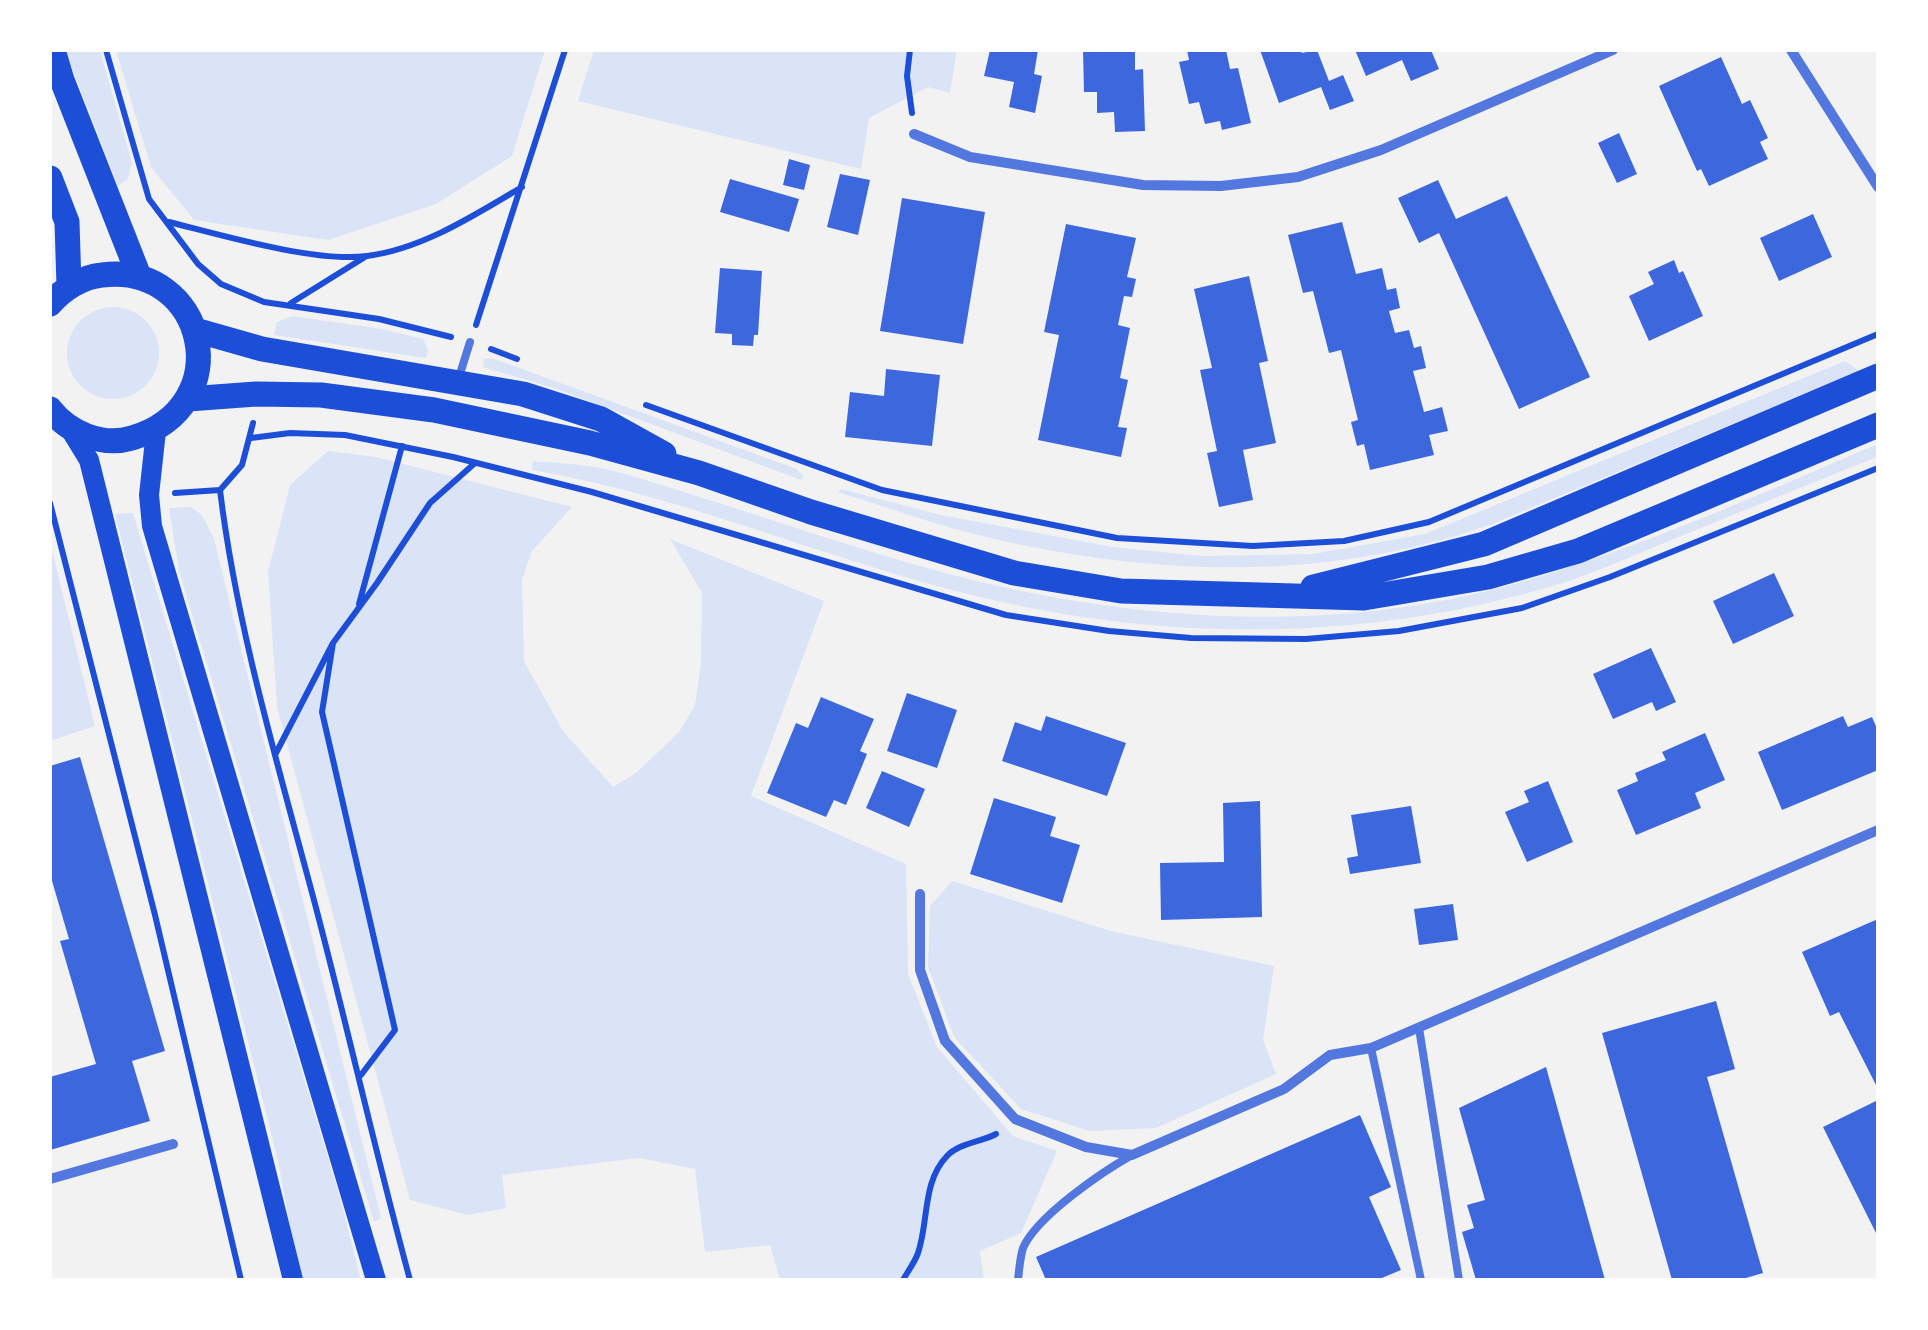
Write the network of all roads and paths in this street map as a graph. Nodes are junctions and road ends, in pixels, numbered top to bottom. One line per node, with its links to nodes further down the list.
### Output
1 (53, 50): 14 (main road)
2 (106, 50): 12 (path)
3 (565, 50): 10 (path)
4 (910, 50): 7 (path)
5 (1613, 50): 7 (street)
6 (1790, 50): 8 (street)
7 (914, 134)
8 (1873, 170): 11 (street)
9 (50, 178): 15 (main road)
10 (522, 187): 13 (path); 19 (path)
11 (1878, 188)
12 (168, 222): 13 (path); 16 (path)
13 (366, 256): 16 (path)
14 (139, 276): 15 (main road); 17 (main road)
15 (59, 295)
16 (289, 304): 19 (path)
17 (195, 330): 22 (main road); 23 (main road)
18 (1878, 334): 24 (path)
19 (470, 342): 20 (path); 22 (lane)
20 (528, 362)
21 (1878, 376): 34 (main road)
22 (458, 381): 32 (main road)
23 (188, 399): 28 (main road); 32 (main road)
24 (634, 401)
25 (50, 410): 27 (main road)
26 (1878, 424): 34 (main road)
27 (70, 429): 28 (main road); 48 (main road)
28 (156, 431): 49 (main road)
29 (252, 438): 37 (path)
30 (402, 446): 35 (path)
31 (475, 463): 35 (path)
32 (698, 473): 34 (main road)
33 (50, 502): 47 (path)
34 (1284, 594)
35 (357, 610): 36 (path)
36 (333, 642): 37 (path); 42 (path)
37 (276, 754): 42 (path)
38 (1878, 830): 40 (street)
39 (920, 894): 43 (street)
40 (1419, 1028): 41 (street); 54 (lane)
41 (1372, 1048): 45 (street); 53 (lane)
42 (360, 1076): 50 (path)
43 (1014, 1119): 45 (street); 51 (path)
44 (173, 1144): 46 (street)
45 (1132, 1155): 52 (lane)
46 (50, 1180)
47 (241, 1280)
48 (293, 1280)
49 (376, 1280)
50 (410, 1280)
51 (903, 1280)
52 (1018, 1280)
53 (1421, 1280)
54 (1458, 1280)

